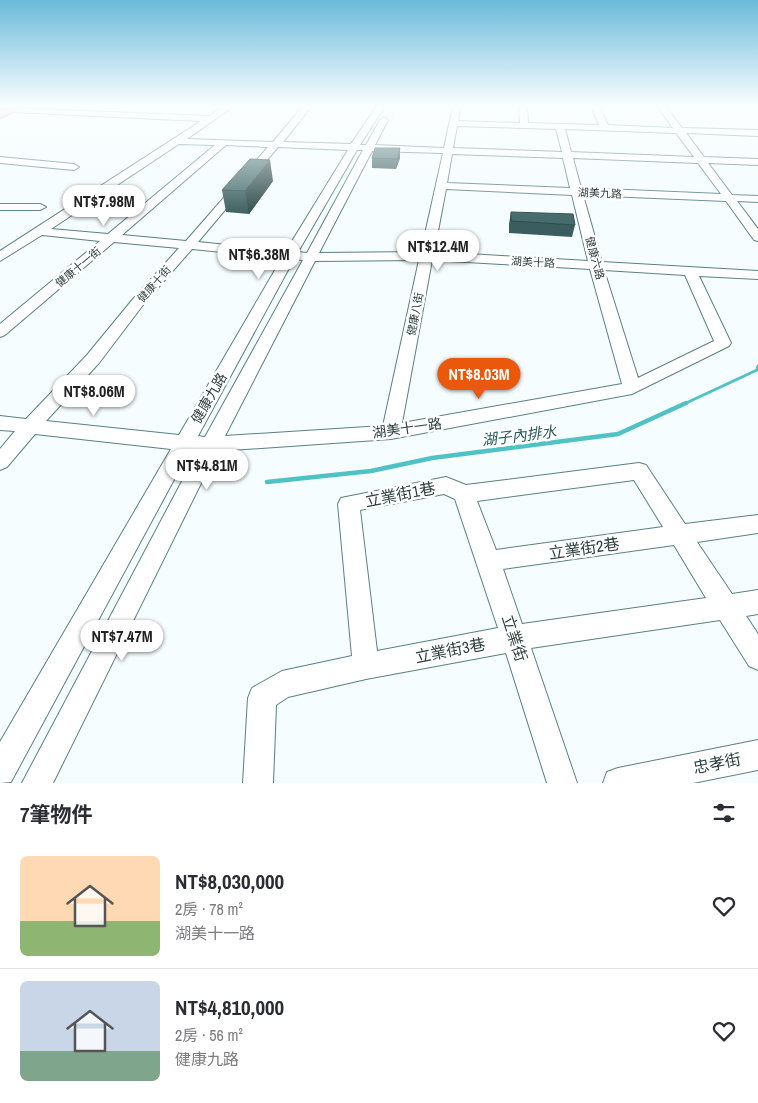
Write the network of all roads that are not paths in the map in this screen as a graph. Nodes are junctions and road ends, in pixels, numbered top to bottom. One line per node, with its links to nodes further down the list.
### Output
1 (224, 142): 25 (street, 健康十一街)
2 (177, 143): 24 (street)
3 (238, 143): 9 (street)
4 (357, 143): 10 (street, 健康九路)
5 (372, 143): 11 (street)
6 (450, 143): 12 (street, 健康八街)
7 (564, 143): 13 (street, 健康六路)
8 (688, 143): 15 (street)
9 (276, 144): 10 (street); 27 (street, 健康十街)
10 (354, 147): 11 (street); 28 (street, 健康九路)
11 (369, 148): 12 (street); 31 (street)
12 (448, 150): 13 (street); 18 (street, 健康八街)
13 (567, 155): 15 (street); 19 (street, 健康六路)
14 (0, 160): 17 (street)
15 (701, 160): 16 (street); 20 (street)
16 (758, 162)
17 (74, 167)
18 (441, 186): 19 (street, 湖美九路); 30 (street, 健康八街)
19 (577, 192): 20 (street, 湖美九路); 32 (street, 健康六路)
20 (729, 198): 21 (street, 湖美九路); 26 (street)
21 (758, 199)
22 (40, 207): 23 (street)
23 (0, 208)
24 (39, 231): 25 (street, 湖美十路); 29 (street)
25 (113, 237): 27 (street, 湖美十路); 35 (street, 健康十一街)
26 (758, 237)
27 (190, 244): 28 (street, 湖美十路); 38 (street, 健康十街)
28 (290, 255): 31 (street, 湖美十路); 40 (street, 健康九路)
29 (0, 256)
30 (427, 256): 31 (street, 湖美十路); 32 (street, 湖美十路); 39 (street, 健康八街)
31 (311, 257): 41 (street)
32 (596, 266): 33 (street, 湖美十路); 36 (street, 健康六路)
33 (690, 271): 34 (street, 湖美十路); 36 (street, 湖美十一路)
34 (758, 275)
35 (0, 332)
36 (632, 388): 39 (street, 湖美十一路)
37 (0, 423): 38 (street, 湖美十一路)
38 (30, 427): 40 (street, 湖美十一路); 42 (street, 健康十街)
39 (391, 432): 41 (street, 湖美十一路)
40 (184, 443): 41 (street, 湖美十一路); 53 (street, 健康九路)
41 (211, 444): 54 (street)
42 (0, 462)
43 (464, 494): 45 (street, 立業街1巷); 46 (street, 立業街); 51 (street, 立業街1巷)
44 (758, 524): 45 (street, 立業街2巷)
45 (679, 535): 46 (street, 立業街2巷); 48 (street)
46 (489, 561): 49 (street, 立業街)
47 (758, 602): 48 (street, 立業街3巷)
48 (727, 606): 49 (street, 立業街3巷); 50 (street)
49 (515, 638): 51 (street, 立業街3巷); 56 (street, 立業街)
50 (758, 657)
51 (366, 666): 55 (street, 立業街3巷)
52 (758, 755): 57 (street, 忠孝街)
53 (0, 771)
54 (37, 783)
55 (258, 783)
56 (562, 783)
57 (618, 783)

